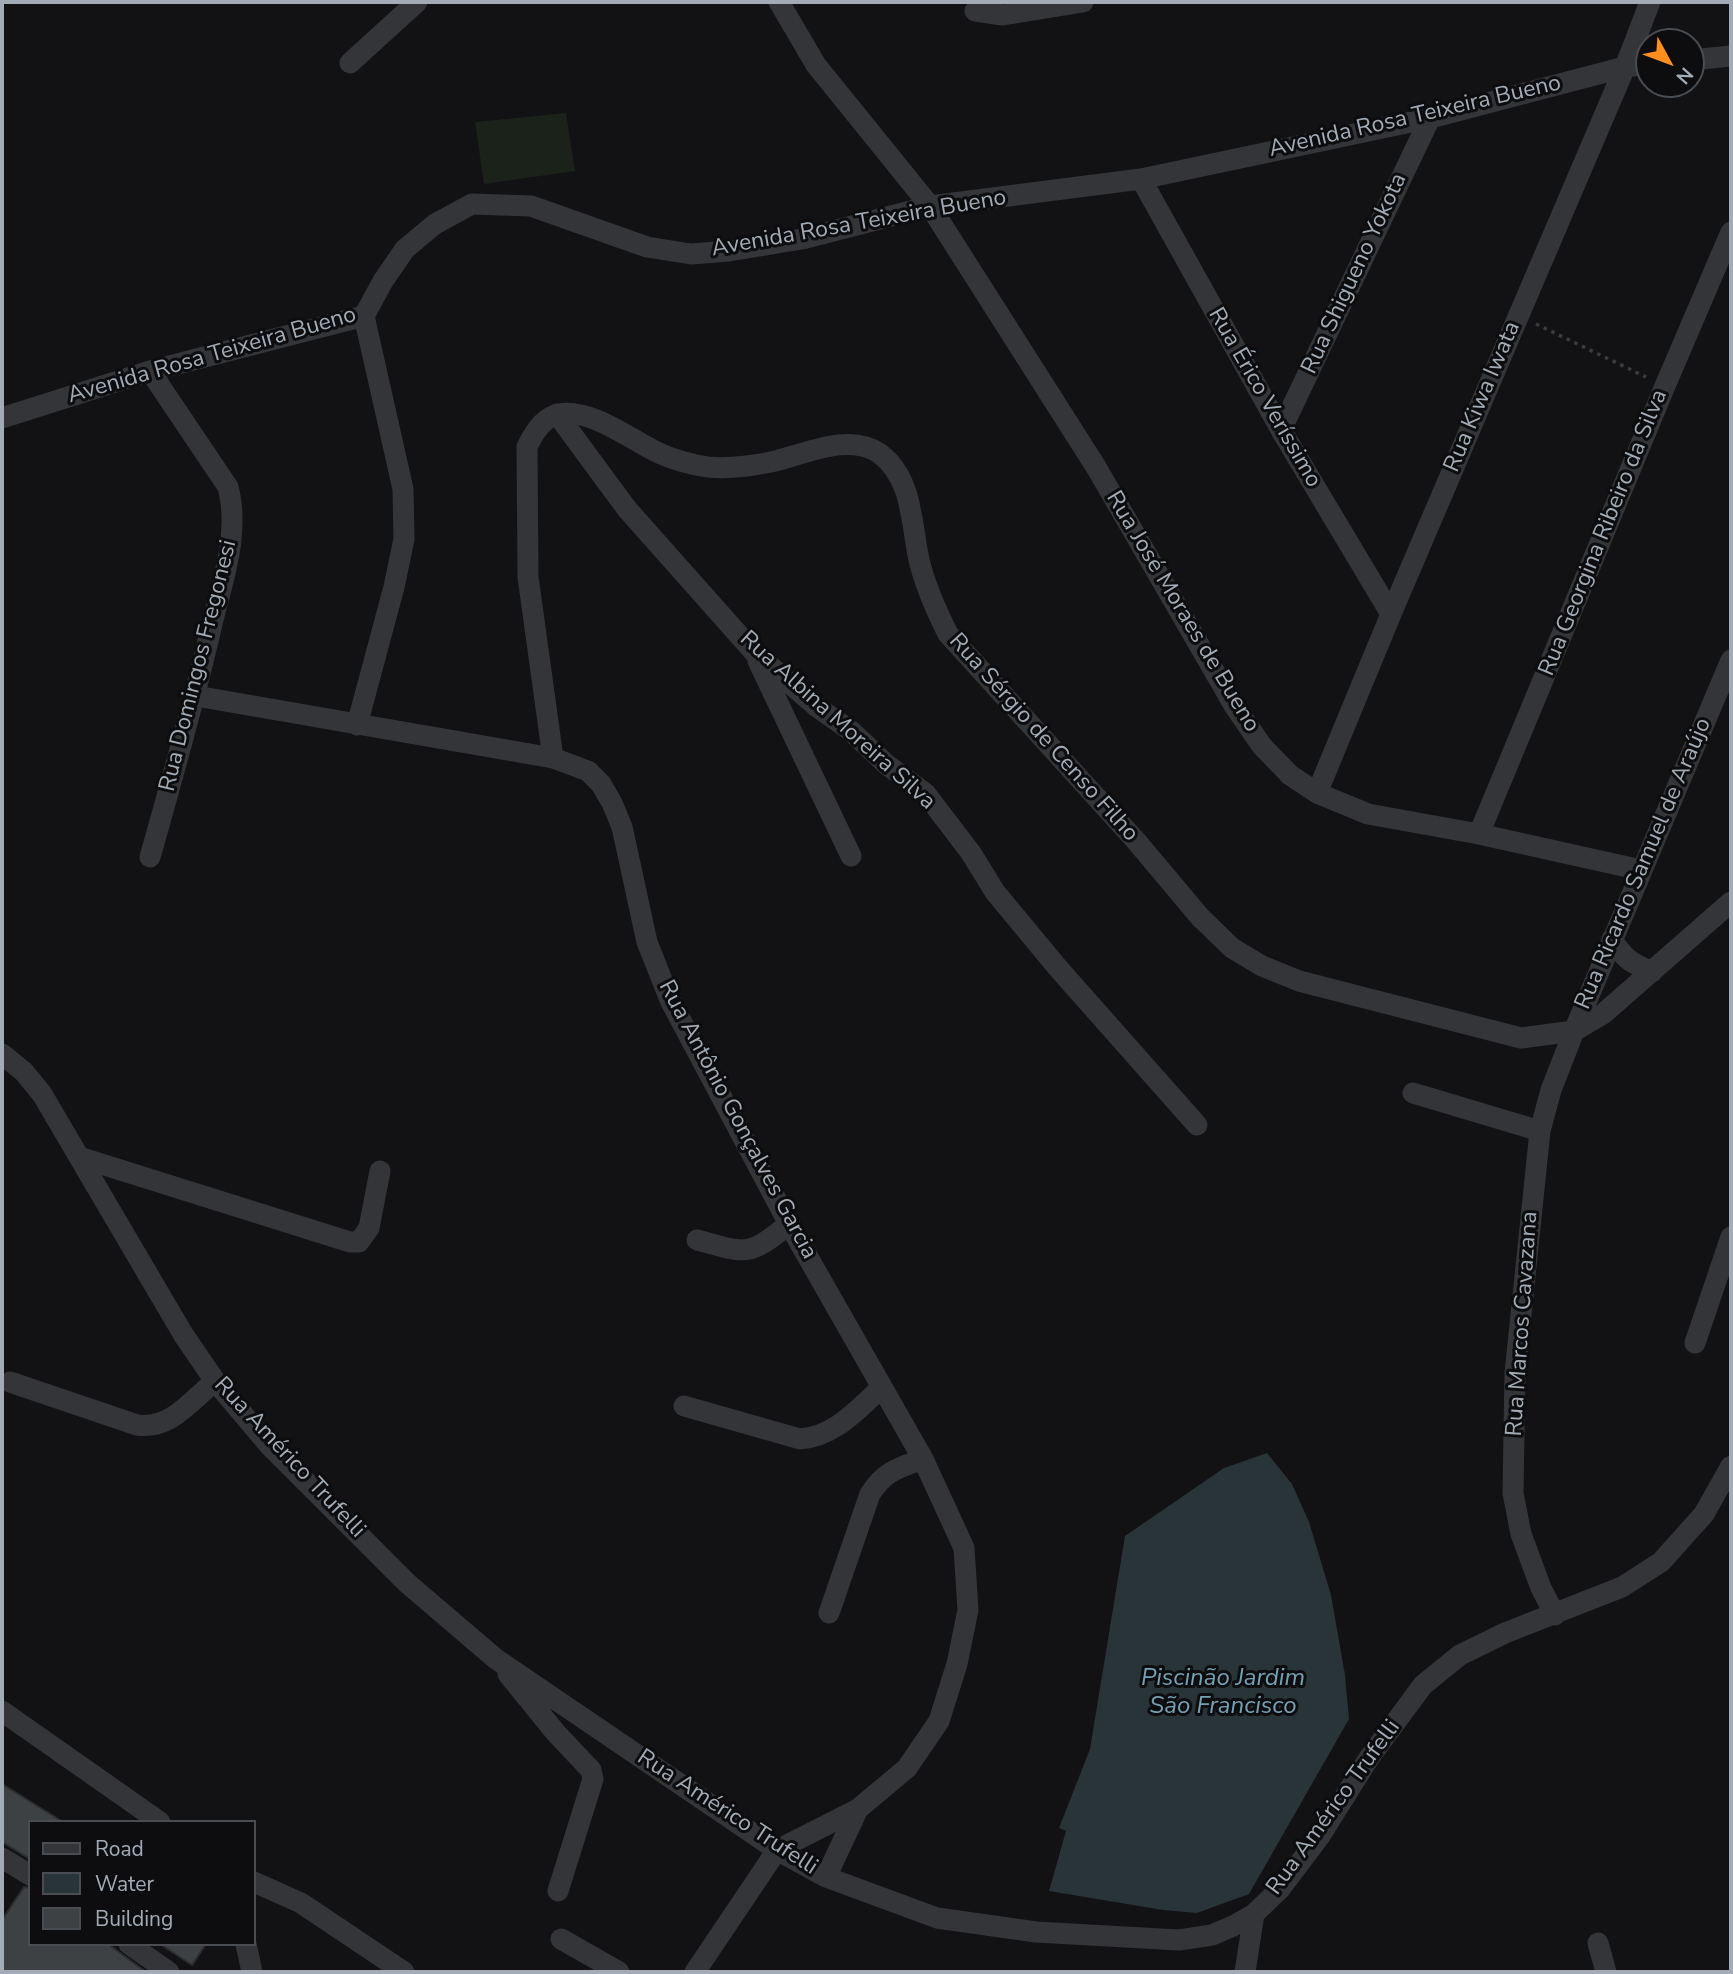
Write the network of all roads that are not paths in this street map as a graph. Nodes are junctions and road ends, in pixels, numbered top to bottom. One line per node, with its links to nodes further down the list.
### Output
1 (417, 2): 8 (street)
2 (779, 2): 13 (street, Rua José Moraes de Bueno)
3 (1083, 2): 5 (street)
4 (1650, 2): 10 (street, Rua Kiwa Iwata)
5 (975, 12)
6 (1731, 56): 7 (street)
7 (1705, 59)
8 (350, 63)
9 (1635, 65): 10 (street, Avenida Rosa Teixeira Bueno)
10 (1625, 66): 11 (street, Avenida Rosa Teixeira Bueno); 20 (street, Rua Kiwa Iwata)
11 (1430, 118): 12 (street, Avenida Rosa Teixeira Bueno); 19 (street, Rua Shigueno Yokota)
12 (1141, 179): 13 (street, Avenida Rosa Teixeira Bueno); 19 (street, Rua Érico Veríssimo)
13 (930, 206): 15 (street, Avenida Rosa Teixeira Bueno); 26 (street, Rua José Moraes de Bueno)
14 (1731, 232): 27 (street, Rua Georgina Ribeiro da Silva)
15 (364, 316): 16 (street, Avenida Rosa Teixeira Bueno); 24 (street)
16 (150, 370): 18 (street, Avenida Rosa Teixeira Bueno); 23 (street, Rua Domingos Fregonesi)
17 (558, 414): 21 (street, Rua Albina Moreira Silva); 25 (street); 34 (street, Rua Sérgio de Censo Filho)
18 (2, 418)
19 (1281, 430): 20 (street, Rua Érico Veríssimo)
20 (1391, 614): 26 (street, Rua Kiwa Iwata)
21 (754, 652): 28 (street); 37 (street, Rua Albina Moreira Silva)
22 (1731, 660): 30 (street, Rua Ricardo Samuel de Araújo)
23 (196, 696): 24 (street, Rua Antônio Gonçalves Garcia); 29 (street, Rua Domingos Fregonesi)
24 (357, 725): 25 (street, Rua Antônio Gonçalves Garcia)
25 (553, 758): 41 (street, Rua Antônio Gonçalves Garcia)
26 (1317, 793): 27 (street, Rua José Moraes de Bueno)
27 (1479, 834): 30 (street, Rua José Moraes de Bueno)
28 (851, 856)
29 (150, 857)
30 (1641, 870): 32 (street, Rua Ricardo Samuel de Araújo)
31 (1731, 902): 33 (street, Rua Sérgio de Censo Filho)
32 (1612, 939): 33 (street); 34 (street, Rua Ricardo Samuel de Araújo)
33 (1652, 972): 34 (street, Rua Sérgio de Censo Filho)
34 (1574, 1031): 38 (street, Rua Marcos Cavazana)
35 (2, 1054): 39 (street, Rua Américo Trufelli)
36 (1413, 1093): 38 (street)
37 (1197, 1125)
38 (1540, 1131): 52 (street, Rua Marcos Cavazana)
39 (79, 1157): 40 (street); 45 (street, Rua Américo Trufelli)
40 (380, 1171)
41 (789, 1224): 43 (street); 47 (street, Rua Antônio Gonçalves Garcia)
42 (1731, 1237): 44 (street)
43 (697, 1240)
44 (1695, 1343)
45 (215, 1381): 46 (street); 53 (street, Rua Américo Trufelli)
46 (9, 1382)
47 (882, 1387): 48 (street); 49 (street, Rua Antônio Gonçalves Garcia)
48 (684, 1406)
49 (923, 1459): 51 (street); 55 (street, Rua Antônio Gonçalves Garcia)
50 (1731, 1466): 52 (street, Rua Américo Trufelli)
51 (829, 1613)
52 (1555, 1615): 63 (street, Rua Américo Trufelli)
53 (496, 1659): 57 (street, Rua Américo Trufelli); 62 (street)
54 (2, 1711): 56 (street)
55 (858, 1810): 57 (street, Rua Antônio Gonçalves Garcia); 60 (street, Rua Antônio Gonçalves Garcia)
56 (157, 1820)
57 (777, 1850): 60 (street, Rua Américo Trufelli); 72 (street)
58 (2, 1858): 59 (street)
59 (28, 1874)
60 (826, 1877): 63 (street, Rua Américo Trufelli)
61 (256, 1883): 70 (street)
62 (558, 1891)
63 (1254, 1914): 73 (street)
64 (561, 1940): 71 (street)
65 (1598, 1943): 74 (street)
66 (132, 1946): 68 (street)
67 (246, 1946): 69 (street)
68 (169, 1972)
69 (252, 1972)
70 (404, 1972)
71 (619, 1972)
72 (695, 1972)
73 (1245, 1972)
74 (1606, 1972)

